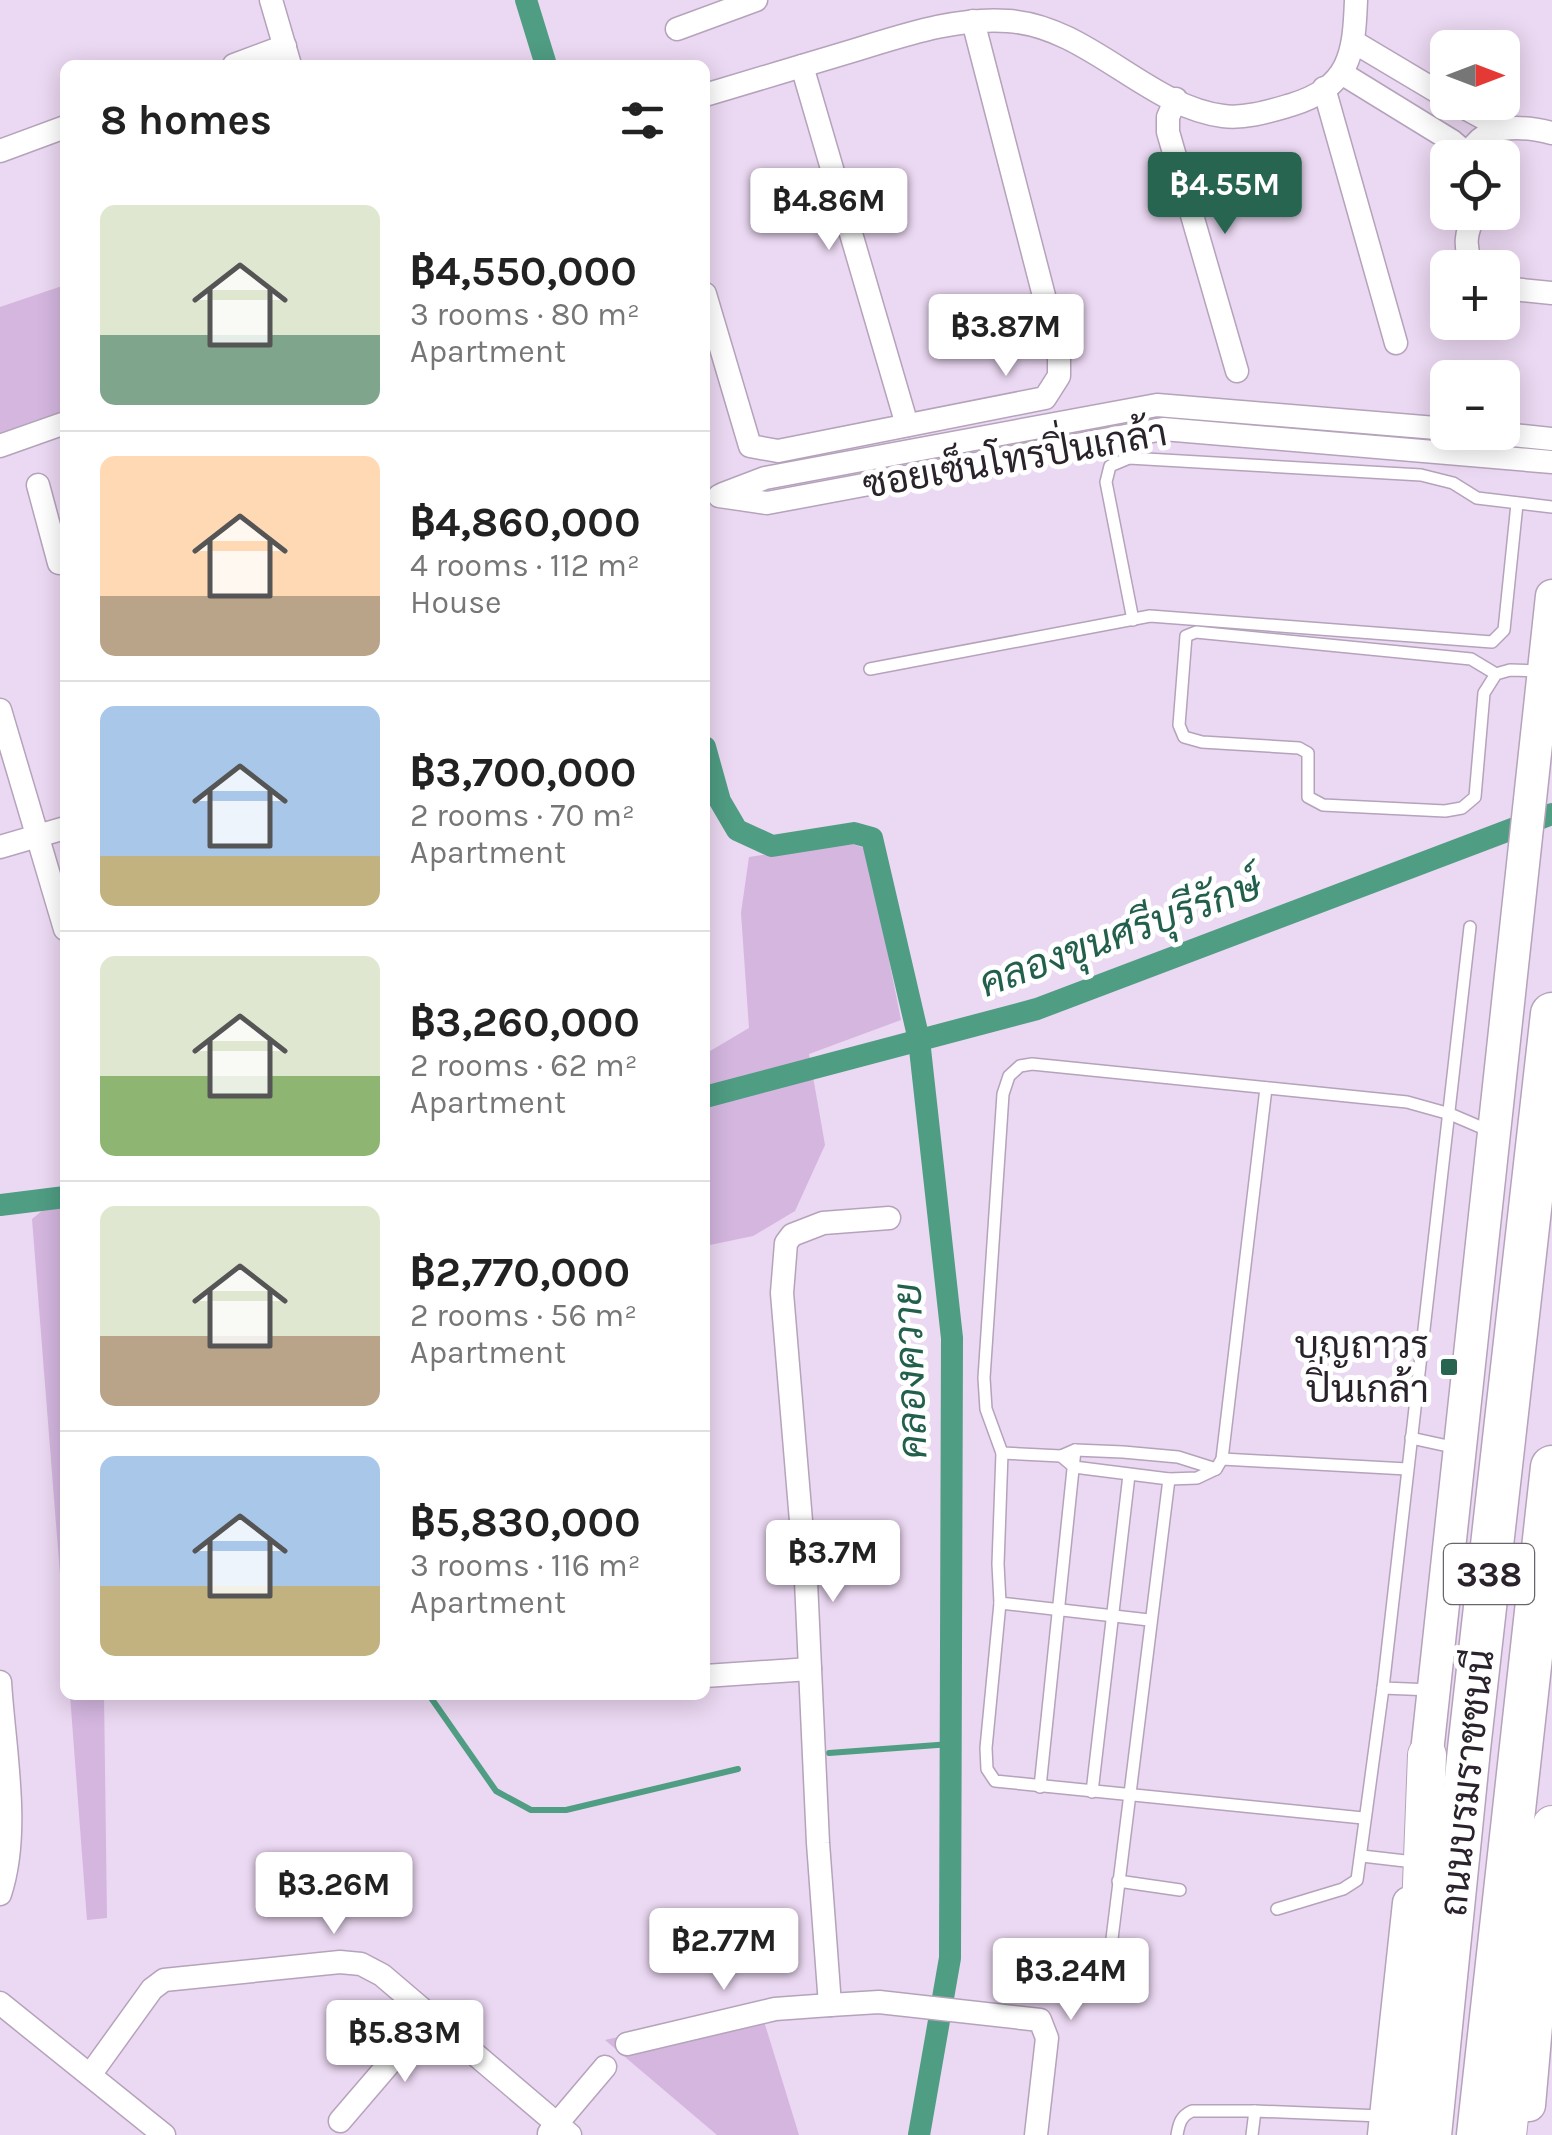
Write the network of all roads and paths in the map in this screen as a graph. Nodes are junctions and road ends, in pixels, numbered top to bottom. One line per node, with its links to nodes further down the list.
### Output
1 (271, 0): 8 (street)
2 (756, 0): 4 (street)
3 (1356, 0): 7 (street)
4 (717, 7): 6 (street)
5 (973, 21): 9 (street); 13 (street); 27 (street)
6 (676, 29)
7 (1354, 42): 10 (street); 11 (street)
8 (288, 56)
9 (802, 66): 12 (street); 27 (street)
10 (1334, 81): 13 (street); 18 (street); 24 (street)
11 (1430, 87)
12 (710, 94)
13 (1176, 100): 25 (street)
14 (1487, 120): 15 (street)
15 (1502, 128): 17 (street); 19 (street)
16 (60, 129): 20 (street)
17 (1552, 133)
18 (1452, 140)
19 (1478, 140)
20 (0, 150)
21 (1520, 290): 22 (street)
22 (1552, 293)
23 (710, 311): 27 (street)
24 (1396, 343)
25 (1237, 371)
26 (60, 425): 31 (street)
27 (906, 425)
28 (1430, 428): 34 (street, ซอยเซ็นโทรปิ่นเกล้า)
29 (1520, 436): 30 (street)
30 (1552, 439)
31 (0, 446)
32 (1552, 462): 34 (street, ซอยเซ็นโทรปิ่นเกล้า)
33 (38, 486): 37 (street)
34 (712, 497)
35 (1517, 504): 36 (lane); 39 (lane); 39 (lane)
36 (1552, 507)
37 (60, 563)
38 (1552, 596): 41 (main road, 338)
39 (1133, 620): 40 (lane)
40 (870, 669)
41 (1544, 671): 42 (lane); 52 (main road, 338)
42 (1496, 674): 42 (lane)
43 (0, 710): 45 (street)
44 (60, 829): 45 (street)
45 (38, 836): 46 (street); 47 (street)
46 (0, 847)
47 (60, 912)
48 (1470, 926): 51 (lane)
49 (1552, 1014): 74 (highway, ถนนบรมราชชนนี / 338)
50 (1266, 1088): 51 (lane); 57 (lane); 59 (lane)
51 (1450, 1114): 52 (lane); 54 (lane)
52 (1495, 1134): 55 (main road, 338)
53 (889, 1218): 69 (street)
54 (1411, 1438): 55 (lane); 62 (lane)
55 (1461, 1449): 73 (main road, 338)
56 (1074, 1450): 58 (lane); 59 (lane); 60 (lane)
57 (1002, 1453): 58 (lane); 65 (lane)
58 (1060, 1456): 60 (lane)
59 (1219, 1464): 62 (lane); 64 (lane)
60 (1074, 1467): 63 (lane); 66 (lane)
61 (1552, 1467): 76 (highway, ถนนบรมราชชนนี / 338)
62 (1407, 1469): 72 (lane)
63 (1129, 1475): 64 (lane); 67 (lane)
64 (1169, 1479): 68 (lane)
65 (1000, 1603): 66 (lane); 77 (lane)
66 (1059, 1610): 67 (lane); 77 (lane)
67 (1112, 1616): 68 (lane); 78 (lane)
68 (1149, 1620): 79 (lane)
69 (810, 1669): 70 (street); 92 (street)
70 (710, 1676)
71 (0, 1682): 87 (street)
72 (1383, 1688): 73 (lane); 80 (lane)
73 (1432, 1690): 75 (main road, 338)
74 (1469, 1749): 94 (main road, 338); 107 (highway, ถนนบรมราชชนนี / 338)
75 (1427, 1755): 84 (main road, 338); 94 (main road)
76 (1519, 1766): 97 (main road, 338); 108 (highway, ถนนบรมราชชนนี / 338)
77 (1040, 1787): 78 (lane)
78 (1092, 1792): 79 (lane)
79 (1128, 1796): 80 (lane); 85 (lane)
80 (1363, 1818): 83 (lane)
81 (1552, 1825): 97 (main road)
82 (1552, 1841): 89 (main road)
83 (1362, 1856): 84 (lane); 88 (lane)
84 (1414, 1862): 101 (main road, 338)
85 (1118, 1881): 86 (lane); 90 (lane)
86 (1180, 1890)
87 (0, 1894)
88 (1277, 1909)
89 (1548, 1947): 110 (main road)
90 (1107, 1979)
91 (0, 2003): 98 (street)
92 (830, 2004): 95 (street); 104 (street)
93 (430, 2016): 98 (street); 100 (street); 102 (street)
94 (1416, 2023): 101 (main road, 338)
95 (627, 2044)
96 (605, 2067): 102 (street)
97 (1514, 2073): 109 (main road, 338)
98 (90, 2075): 103 (street)
99 (1255, 2111): 101 (lane); 105 (lane); 106 (lane)
100 (340, 2120)
101 (1391, 2129)
102 (558, 2132)
103 (164, 2135)
104 (1036, 2135)
105 (1177, 2135)
106 (1252, 2135)
107 (1430, 2135)
108 (1478, 2135)
109 (1507, 2135)
110 (1526, 2135)

